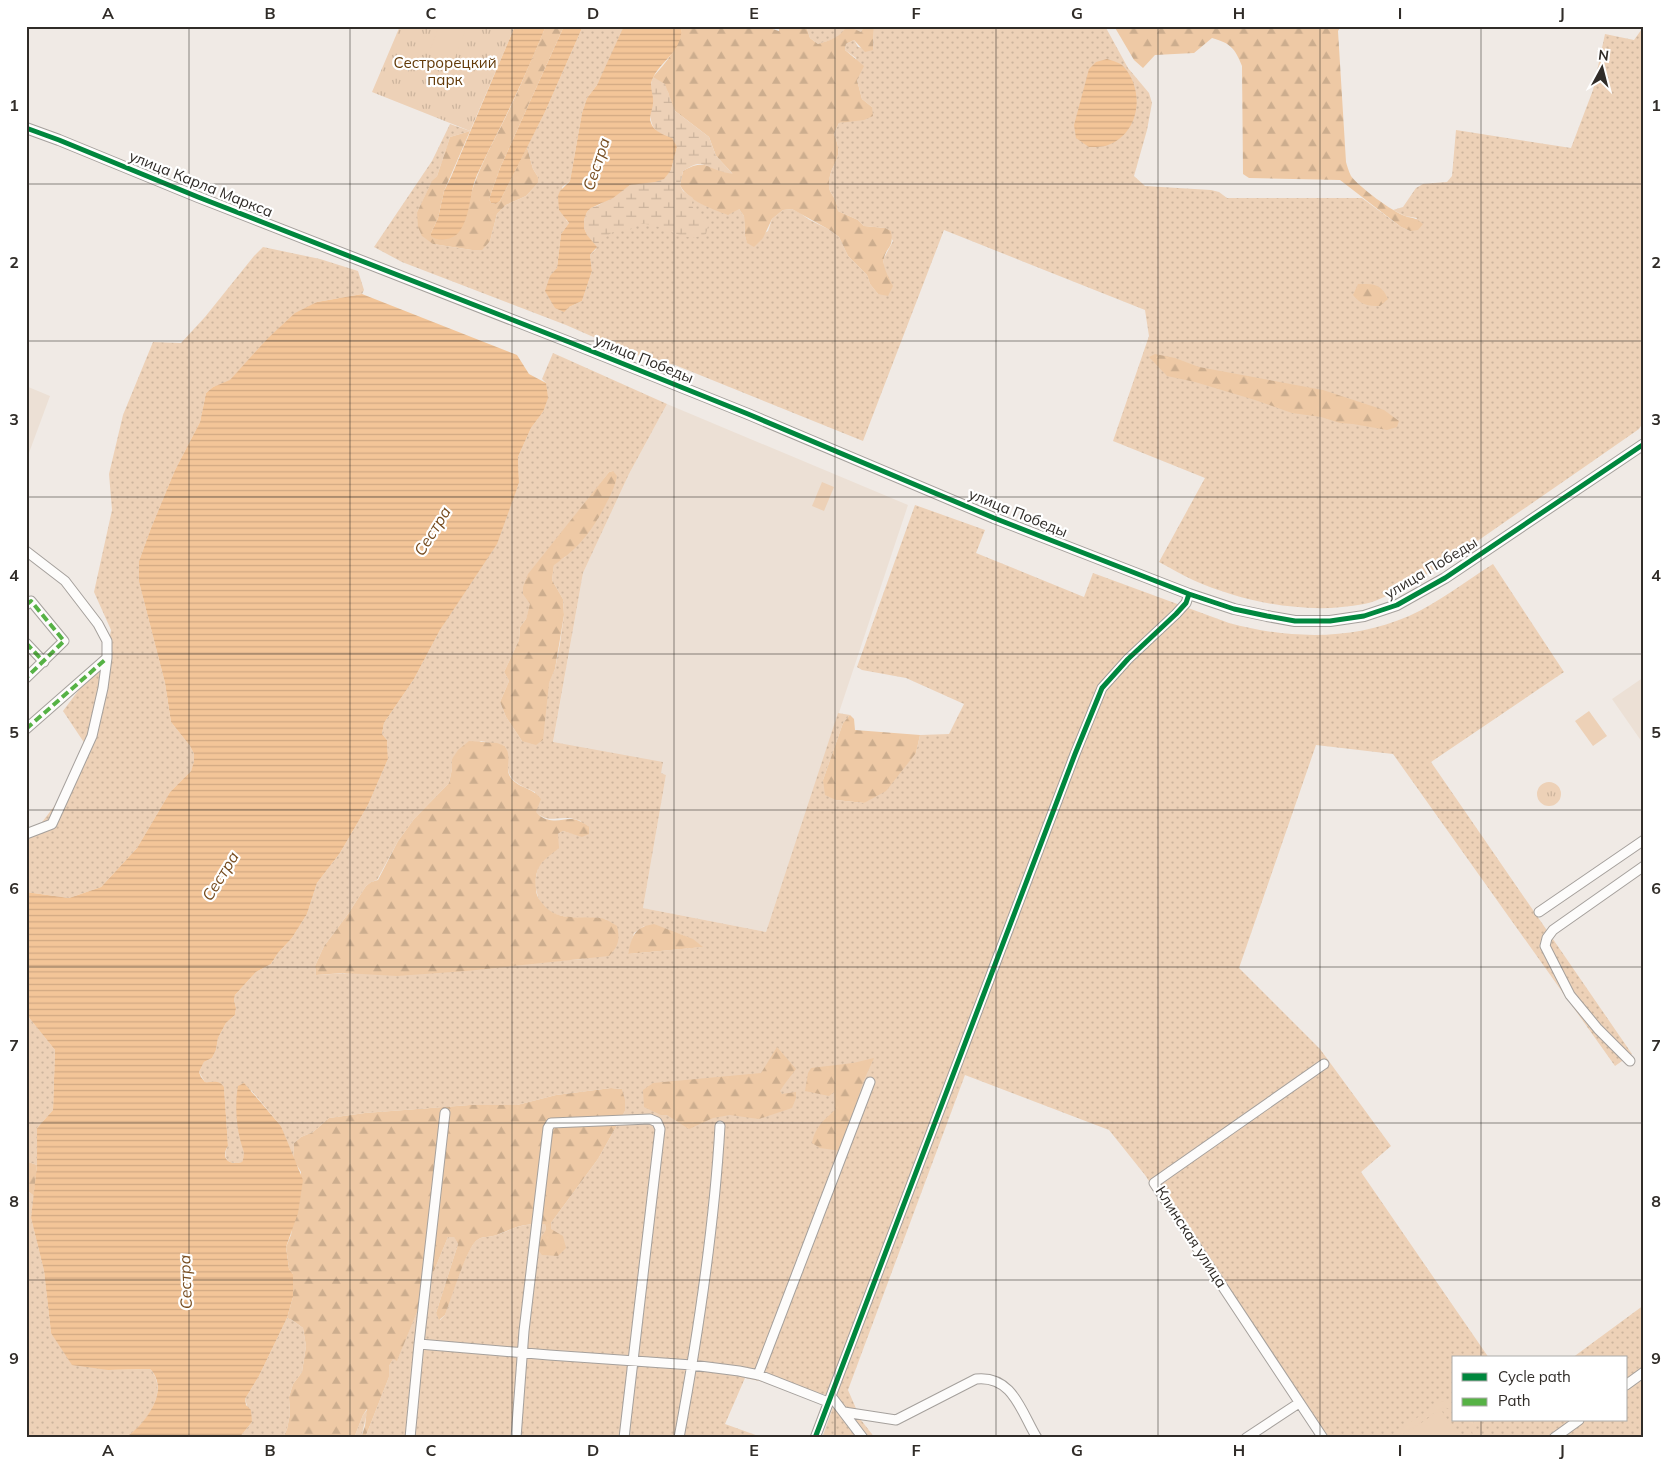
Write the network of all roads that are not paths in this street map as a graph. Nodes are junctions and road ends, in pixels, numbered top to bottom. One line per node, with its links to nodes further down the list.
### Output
1 (26, 128): 2 (street, улица Карла Маркса)
2 (367, 263): 5 (street, улица Победы)
3 (1644, 444): 5 (street, улица Победы)
4 (26, 551): 8 (street)
5 (1189, 594): 28 (street)
6 (26, 605): 9 (street)
7 (26, 642): 9 (street)
8 (107, 658): 11 (street); 12 (street)
9 (44, 662): 10 (street)
10 (26, 678)
11 (27, 726)
12 (26, 834)
13 (1644, 840): 15 (street)
14 (1644, 866): 16 (street)
15 (1539, 912)
16 (1630, 1061)
17 (1324, 1064): 29 (street, Клинская улица)
18 (870, 1082): 26 (street)
19 (445, 1112): 21 (street)
20 (720, 1126): 24 (street)
21 (419, 1344): 22 (street); 32 (street)
22 (522, 1353): 23 (street); 23 (street); 33 (street)
23 (633, 1362): 24 (street); 34 (street)
24 (692, 1365): 26 (street); 35 (street)
25 (1644, 1372): 27 (street)
26 (758, 1375): 28 (street)
27 (1628, 1384)
28 (830, 1399): 30 (street); 36 (street)
29 (1299, 1403): 39 (street); 40 (street, Клинская улица)
30 (844, 1412): 37 (street); 38 (street)
31 (1576, 1422): 41 (street)
32 (410, 1438)
33 (516, 1438)
34 (624, 1438)
35 (679, 1438)
36 (815, 1438)
37 (863, 1438)
38 (1037, 1438)
39 (1246, 1438)
40 (1323, 1438)
41 (1554, 1438)

